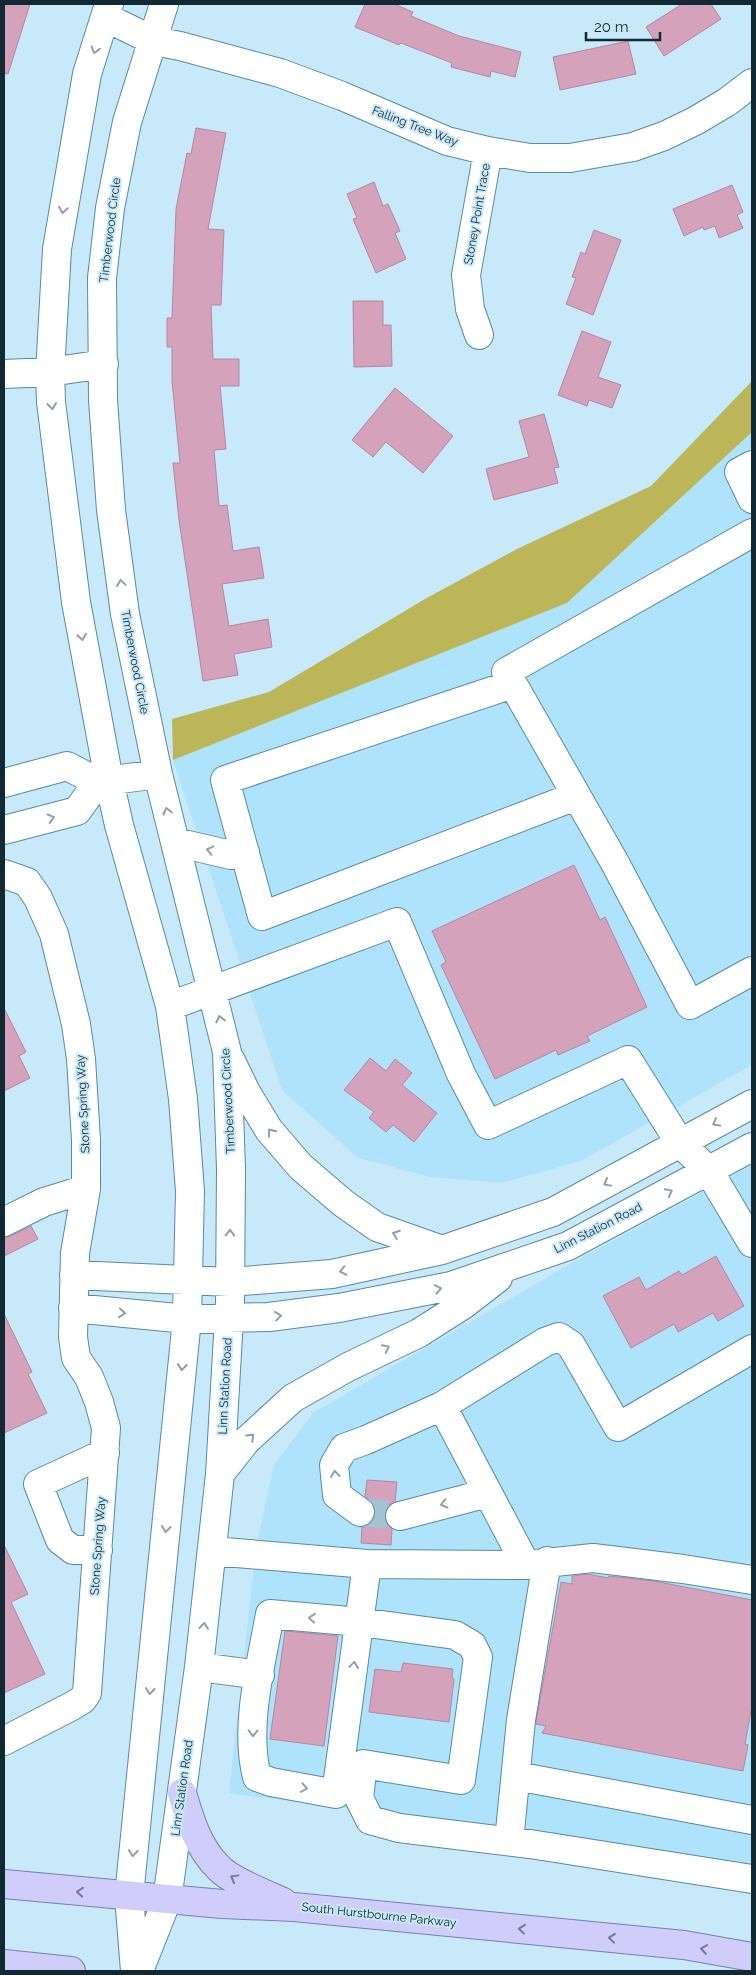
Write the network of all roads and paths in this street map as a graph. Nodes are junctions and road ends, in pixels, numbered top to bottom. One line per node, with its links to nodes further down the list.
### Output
1 (164, 4): 3 (street, Timberwood Circle)
2 (107, 10): 3 (street, Falling Tree Way); 8 (street, one-way to 8)
3 (154, 41): 5 (street, Falling Tree Way); 7 (street, Timberwood Circle)
4 (752, 83): 5 (street, Falling Tree Way)
5 (488, 151): 6 (street, Stoney Point Trace)
6 (479, 335)
7 (104, 364): 8 (street); 14 (street, Timberwood Circle, one-way to 7)
8 (50, 372): 9 (street); 15 (street, one-way to 15)
9 (4, 374)
10 (752, 465): 11 (street)
11 (752, 499)
12 (752, 533): 13 (street)
13 (513, 684): 17 (street); 20 (street)
14 (158, 774): 15 (street); 19 (street, Timberwood Circle, one-way to 14)
15 (104, 781): 16 (street); 18 (street, one-way to 15); 24 (street)
16 (4, 783)
17 (576, 796): 20 (street); 22 (street)
18 (4, 830)
19 (175, 842): 20 (street, one-way to 19); 23 (street, Timberwood Circle)
20 (245, 852)
21 (4, 874): 30 (street, Stone Spring Way)
22 (752, 971)
23 (213, 991): 24 (street); 25 (street, Timberwood Circle, one-way to 23); 27 (street)
24 (170, 1006): 36 (street)
25 (227, 1052): 33 (street, one-way to 25); 37 (street, Timberwood Circle, one-way to 25)
26 (752, 1104): 27 (street, one-way to 27)
27 (680, 1143): 29 (street); 33 (street, one-way to 33)
28 (752, 1148): 29 (street, Linn Station Road)
29 (709, 1170): 32 (street); 34 (street, Linn Station Road, one-way to 29)
30 (86, 1189): 31 (street); 35 (street, Stone Spring Way)
31 (4, 1222)
32 (752, 1243)
33 (442, 1250): 37 (street, one-way to 37)
34 (515, 1265): 40 (street, Linn Station Road, one-way to 34); 44 (street, one-way to 34)
35 (74, 1275): 36 (street); 38 (street, Stone Spring Way)
36 (188, 1279): 37 (street); 39 (street)
37 (230, 1282): 40 (street, Timberwood Circle)
38 (73, 1308): 39 (street, one-way to 39); 43 (street, Stone Spring Way)
39 (187, 1319): 40 (street); 64 (street, one-way to 64)
40 (229, 1319): 44 (street, Linn Station Road)
41 (752, 1349): 42 (street)
42 (442, 1406): 45 (street); 46 (street, one-way to 42)
43 (105, 1453): 48 (street, Stone Spring Way); 48 (street)
44 (220, 1474): 49 (street, Linn Station Road)
45 (488, 1493): 47 (street, one-way to 47); 50 (street)
46 (360, 1512)
47 (400, 1516)
48 (98, 1550): 56 (street, Stone Spring Way)
49 (213, 1551): 51 (street); 54 (street, Linn Station Road, one-way to 49)
50 (536, 1563): 51 (street); 52 (street); 57 (street)
51 (367, 1564): 53 (street)
52 (752, 1580)
53 (360, 1622): 55 (street, one-way to 55); 59 (street, one-way to 53); 59 (street)
54 (199, 1667): 55 (street); 58 (street, Linn Station Road)
55 (260, 1675): 59 (street, one-way to 59)
56 (4, 1741)
57 (516, 1776): 60 (street); 61 (street)
58 (182, 1793): 65 (street, Linn Station Road); 66 (main road, one-way to 58)
59 (348, 1796): 61 (street)
60 (752, 1820)
61 (509, 1841): 62 (street)
62 (752, 1879)
63 (4, 1884): 64 (main road, South Hurstbourne Parkway, one-way to 63)
64 (129, 1896): 65 (main road, South Hurstbourne Parkway); 70 (street)
65 (167, 1900): 66 (main road, South Hurstbourne Parkway); 71 (street, Linn Station Road)
66 (294, 1907): 67 (main road, South Hurstbourne Parkway, one-way to 66)
67 (752, 1957)
68 (4, 1964): 69 (main road)
69 (71, 1971)
70 (135, 1971)
71 (139, 1971)

